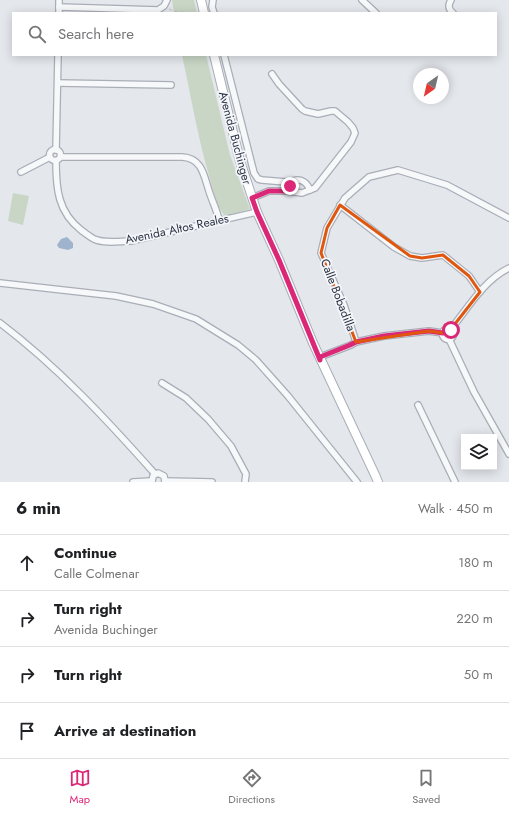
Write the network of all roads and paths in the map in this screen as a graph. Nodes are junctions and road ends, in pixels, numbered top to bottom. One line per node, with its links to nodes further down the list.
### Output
1 (60, 0): 7 (street)
2 (201, 0): 9 (street)
3 (213, 0): 10 (street)
4 (362, 0): 11 (street)
5 (451, 0): 12 (street)
6 (165, 3): 7 (street); 8 (path)
7 (59, 10)
8 (182, 12)
9 (204, 12)
10 (214, 12)
11 (375, 12)
12 (452, 12)
13 (58, 56): 17 (street)
14 (214, 56): 27 (street, Avenida Buchinger)
15 (224, 56): 24 (street)
16 (272, 74): 25 (street)
17 (58, 83): 18 (street); 19 (street)
18 (171, 85)
19 (56, 150): 20 (street); 21 (street)
20 (61, 156): 22 (street); 31 (street)
21 (50, 157): 22 (street); 23 (street)
22 (56, 161): 31 (street, Avenida Altos Reales)
23 (21, 172)
24 (288, 183): 25 (street); 26 (street)
25 (310, 190): 26 (street)
26 (287, 191): 27 (street)
27 (252, 198): 29 (street, Avenida Buchinger)
28 (340, 205): 30 (street, Calle Bobadilla); 34 (street); 39 (street, Calle Bobadilla)
29 (257, 212): 31 (street, Avenida Altos Reales); 40 (street, Avenida Buchinger)
30 (509, 218)
31 (219, 220)
32 (509, 268): 34 (street)
33 (0, 283): 50 (street)
34 (480, 292): 36 (street)
35 (0, 323): 44 (street)
36 (451, 330): 37 (street); 38 (street)
37 (443, 333): 38 (street); 39 (street)
38 (449, 339): 43 (street)
39 (356, 342): 40 (street)
40 (320, 360): 51 (street, Avenida Buchinger)
41 (162, 383): 49 (street)
42 (418, 405): 52 (street)
43 (509, 454)
44 (155, 474): 45 (street); 47 (street)
45 (151, 481): 46 (street)
46 (133, 482)
47 (165, 482): 48 (street)
48 (212, 482)
49 (245, 482)
50 (357, 482)
51 (378, 482)
52 (455, 482)

